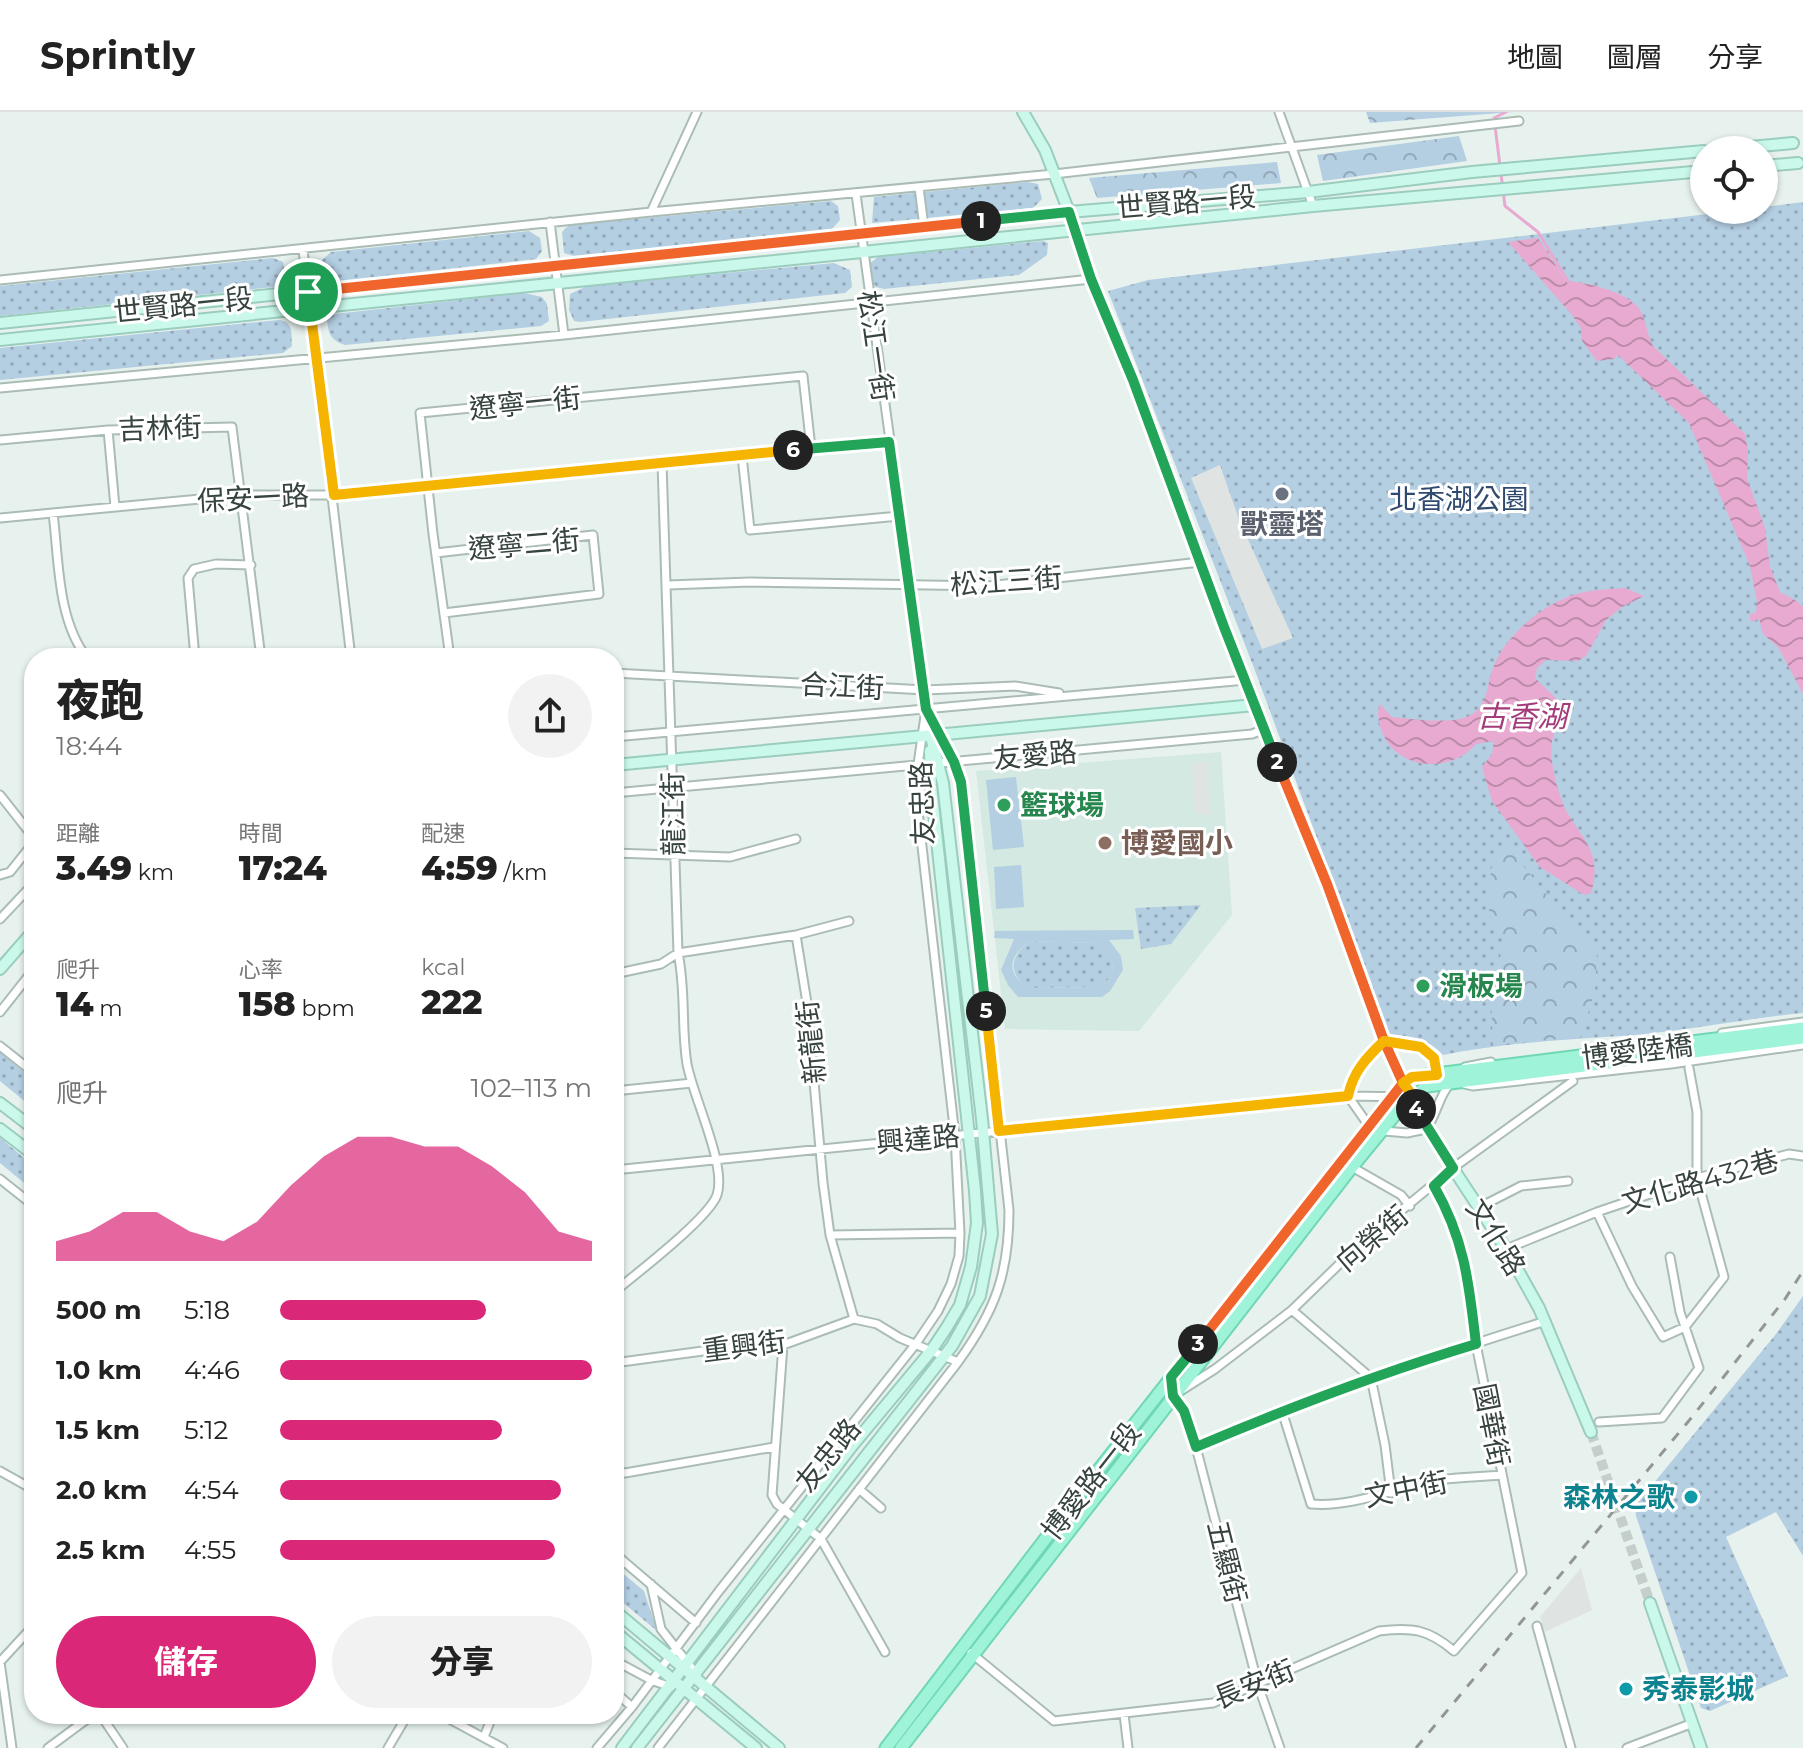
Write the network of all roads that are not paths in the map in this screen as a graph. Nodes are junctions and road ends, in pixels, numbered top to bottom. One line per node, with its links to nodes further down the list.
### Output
1 (697, 112): 17 (street)
2 (1023, 112): 12 (street, 文化路)
3 (1279, 112): 7 (street)
4 (1519, 121): 7 (street, 世賢路一段)
5 (1793, 143): 6 (street)
6 (1778, 144)
7 (1291, 148): 12 (street, 世賢路一段); 14 (street)
8 (1690, 152): 14 (street, 世賢路一段)
9 (1798, 163): 10 (street)
10 (1778, 165)
11 (1690, 172): 16 (street, 世賢路一段)
12 (1054, 174): 13 (street, 世賢路一段); 18 (street, 文化路)
13 (919, 187): 15 (street, 世賢路一段); 20 (street)
14 (1308, 192): 16 (street); 18 (street, 世賢路一段)
15 (856, 194): 17 (street, 世賢路一段); 22 (street, 松江一街)
16 (1313, 206): 21 (street, 世賢路一段)
17 (651, 212): 19 (street, 世賢路一段)
18 (1069, 212): 20 (street, 世賢路一段); 21 (street, 文化路)
19 (550, 222): 23 (street, 世賢路一段); 25 (street)
20 (924, 227): 22 (street, 世賢路一段)
21 (1076, 230): 24 (street, 世賢路一段); 26 (street, 文化路)
22 (861, 233): 24 (street, 松江一街); 25 (street, 世賢路一段)
23 (303, 250): 27 (street, 世賢路一段); 29 (street)
24 (863, 252): 28 (street, 世賢路一段); 30 (street, 松江一街)
25 (555, 266): 28 (street); 29 (street, 世賢路一段)
26 (1091, 279): 30 (street); 51 (street, 文化路)
27 (0, 280)
28 (557, 283): 31 (street, 世賢路一段); 33 (street)
29 (308, 292): 31 (street); 32 (street, 世賢路一段)
30 (870, 303): 33 (street); 39 (street, 松江一街)
31 (309, 308): 34 (street, 世賢路一段); 35 (street)
32 (0, 323)
33 (564, 335): 35 (street)
34 (0, 340)
35 (316, 360): 36 (street); 45 (street)
36 (0, 388)
37 (108, 430): 38 (street, 吉林街); 44 (street, 吉林街); 46 (street)
38 (0, 440)
39 (889, 442): 40 (street, 保安一路); 48 (street, 松江一街)
40 (811, 448): 41 (street, 保安一路); 43 (street, 遼寧一街)
41 (742, 456): 42 (street, 保安一路); 48 (street)
42 (662, 463): 43 (street, 保安一路); 53 (street, 龍江街)
43 (428, 486): 45 (street, 保安一路); 50 (street, 遼寧一街)
44 (242, 495): 45 (street, 保安一路); 46 (street, 保安一路); 52 (street, 吉林街)
45 (334, 495): 59 (street)
46 (115, 507): 47 (street, 保安一路)
47 (53, 513): 49 (street, 保安一路); 56 (street)
48 (899, 516): 54 (street, 松江一街)
49 (0, 518)
50 (436, 553): 55 (street, 遼寧一街); 55 (street, 遼寧二街)
51 (1200, 562): 54 (street, 松江三街); 63 (street, 文化路)
52 (251, 565): 57 (street); 58 (street, 吉林街)
53 (668, 585): 54 (street, 松江三街); 62 (street, 龍江街)
54 (909, 585): 64 (street, 松江一街)
55 (444, 613): 60 (street, 遼寧一街)
56 (80, 648)
57 (194, 648)
58 (260, 648)
59 (350, 648)
60 (449, 648)
61 (624, 674): 62 (street, 合江街)
62 (671, 678): 64 (street, 合江街); 69 (street, 龍江街)
63 (1246, 680): 65 (street, 友愛路); 66 (street, 文化路)
64 (925, 690): 65 (street, 合江街); 67 (street, 松江一街)
65 (1070, 695): 67 (street, 友愛路)
66 (1255, 705): 68 (street, 文化路); 71 (street, 友愛路)
67 (926, 709): 69 (street, 友愛路); 71 (street, 松江一街)
68 (1265, 729): 73 (street, 友愛路); 99 (street, 文化路)
69 (673, 732): 70 (street, 友愛路); 72 (street, 龍江街)
70 (624, 736)
71 (931, 737): 72 (street, 友愛路); 73 (street, 友忠路); 74 (street, 友忠路); 76 (street, 友忠路)
72 (672, 760): 75 (street, 友愛路); 77 (street, 龍江街)
73 (954, 762): 74 (street, 友愛路); 118 (street, 友忠路)
74 (934, 763): 76 (street, 友愛路); 120 (street, 友忠路); 121 (street, 友忠路)
75 (624, 764)
76 (917, 765): 77 (street, 友愛路); 122 (street, 友忠路)
77 (673, 788): 78 (street, 友愛路); 84 (street, 龍江街)
78 (624, 792)
79 (0, 795): 80 (street)
80 (24, 827)
81 (796, 839): 84 (street)
82 (24, 853): 85 (street)
83 (624, 853): 84 (street)
84 (673, 854): 91 (street, 龍江街)
85 (0, 875)
86 (24, 894): 87 (street)
87 (0, 919)
88 (849, 921): 89 (street)
89 (796, 935): 91 (street); 124 (street, 新龍街)
90 (24, 941): 92 (street)
91 (678, 953): 93 (street); 107 (street, 龍江街)
92 (0, 969)
93 (624, 972)
94 (24, 982): 95 (street)
95 (0, 1012)
96 (1803, 1022): 104 (street)
97 (1803, 1028): 104 (main road, 博愛陸橋)
98 (1803, 1038): 104 (main road, 博愛陸橋)
99 (1384, 1041): 105 (street); 108 (street, 文化路); 110 (street)
100 (1803, 1045): 104 (street)
101 (0, 1046): 102 (street)
102 (24, 1065)
103 (1689, 1068): 130 (street)
104 (1472, 1076): 105 (main road, 博愛路一段)
105 (1446, 1077): 108 (main road, 博愛路一段); 112 (main road, 博愛路一段); 117 (street)
106 (1573, 1081): 128 (street, 向榮街)
107 (692, 1083): 109 (street); 126 (street, 龍江街)
108 (1403, 1083): 111 (main road, 博愛路一段); 112 (street, 文化路)
109 (624, 1090)
110 (1348, 1096): 111 (street, 興達路); 115 (street); 118 (street, 興達路)
111 (1390, 1096): 112 (street, 興達路); 115 (main road, 博愛路一段)
112 (1414, 1097): 117 (street, 文化路); 119 (main road, 博愛路一段)
113 (0, 1103): 114 (street)
114 (24, 1121)
115 (1369, 1126): 154 (main road, 博愛路一段)
116 (0, 1129): 123 (street)
117 (1426, 1129): 119 (street); 128 (street, 文化路)
118 (999, 1131): 120 (street, 興達路); 153 (street, 友忠路)
119 (1384, 1131): 127 (main road, 博愛路一段)
120 (984, 1133): 121 (street, 興達路); 151 (street, 友忠路)
121 (970, 1135): 122 (street, 興達路); 150 (street, 友忠路)
122 (955, 1136): 124 (street, 興達路); 138 (street, 友忠路)
123 (24, 1147)
124 (819, 1148): 126 (street, 興達路); 139 (street, 新龍街)
125 (1803, 1156): 130 (street, 文化路432巷)
126 (716, 1160): 129 (street, 興達路); 142 (street)
127 (1352, 1167): 135 (street); 156 (main road, 博愛路一段)
128 (1453, 1168): 133 (street, 向榮街); 136 (street, 文化路)
129 (624, 1169)
130 (1697, 1178): 137 (street, 文化路432巷); 146 (street)
131 (0, 1179): 134 (street)
132 (1568, 1181): 136 (street)
133 (1434, 1186): 135 (street, 向榮街); 147 (street, 國華街)
134 (24, 1198)
135 (1410, 1206): 143 (street, 向榮街)
136 (1478, 1208): 140 (street, 文化路)
137 (1597, 1212): 140 (street, 文化路432巷); 146 (street, 文化路432巷)
138 (960, 1233): 139 (street); 149 (street, 友忠路)
139 (830, 1235): 144 (street, 新龍街)
140 (1506, 1249): 145 (street, 文化路)
141 (1670, 1257): 146 (street)
142 (624, 1283)
143 (1292, 1310): 155 (street); 156 (street, 向榮街)
144 (854, 1319): 148 (street, 重興街); 149 (street)
145 (1546, 1321): 147 (street); 159 (street, 文化路)
146 (1685, 1327): 158 (street)
147 (1476, 1344): 155 (street); 164 (street, 國華街)
148 (783, 1345): 152 (street, 重興街); 160 (street)
149 (915, 1345): 150 (street); 169 (street, 友忠路)
150 (931, 1351): 151 (street); 170 (street, 友忠路)
151 (944, 1357): 153 (street); 171 (street, 友忠路)
152 (624, 1362)
153 (958, 1362): 166 (street, 友忠路)
154 (1171, 1377): 156 (street, 五顯街); 182 (main road, 博愛路一段)
155 (1371, 1378): 157 (street); 167 (street)
156 (1173, 1396): 161 (street, 五顯街); 182 (main road, 博愛路一段)
157 (1282, 1411): 161 (street); 167 (street, 文中街)
158 (1599, 1422)
159 (1591, 1432)
160 (774, 1447): 163 (street); 169 (street)
161 (1196, 1447): 192 (street, 五顯街)
162 (0, 1471): 165 (street)
163 (624, 1473)
164 (1501, 1475): 167 (street, 文中街); 174 (street, 國華街)
165 (24, 1484)
166 (859, 1489): 168 (street); 172 (street, 友忠路)
167 (1391, 1493)
168 (881, 1508)
169 (784, 1510): 170 (street); 178 (street, 友忠路)
170 (797, 1518): 171 (street); 187 (street, 友忠路)
171 (809, 1527): 172 (street); 189 (street, 友忠路)
172 (821, 1539): 183 (street); 193 (street, 友忠路)
173 (624, 1561): 175 (street)
174 (1522, 1573): 192 (street, 長安街)
175 (651, 1584): 178 (street); 184 (street)
176 (1650, 1603): 200 (street)
177 (624, 1617): 184 (street)
178 (696, 1623): 184 (street, 友忠路)
179 (1537, 1626): 223 (street)
180 (24, 1636): 185 (street)
181 (624, 1639): 188 (street)
182 (969, 1650): 198 (street, 長安街); 219 (main road, 博愛路一段); 220 (main road, 博愛路一段)
183 (885, 1652)
184 (673, 1653): 187 (street); 188 (street, 友忠路)
185 (0, 1662): 208 (street)
186 (624, 1666): 190 (street)
187 (685, 1666): 189 (street); 191 (street, 友忠路)
188 (660, 1669): 190 (street, 友忠路); 191 (street)
189 (694, 1674): 193 (street); 194 (street, 友忠路)
190 (651, 1680): 191 (street); 197 (street, 友忠路)
191 (671, 1683): 194 (street); 214 (street, 友忠路)
192 (1258, 1685): 198 (street, 長安街); 222 (street, 五顯街)
193 (707, 1686): 195 (street, 友忠路); 218 (street)
194 (682, 1690): 195 (street); 215 (street, 友忠路)
195 (696, 1699): 216 (street, 友忠路); 217 (street)
196 (624, 1700): 197 (street)
197 (632, 1707): 199 (street, 友忠路)
198 (1124, 1714): 221 (street)
199 (624, 1716)
200 (1693, 1723): 224 (street); 225 (street)
201 (83, 1724): 209 (street)
202 (105, 1724): 210 (street)
203 (402, 1724): 211 (street)
204 (459, 1724): 207 (street)
205 (489, 1724): 207 (street)
206 (617, 1724): 213 (street, 友忠路)
207 (484, 1737): 212 (street)
208 (12, 1748)
209 (48, 1748)
210 (123, 1748)
211 (388, 1748)
212 (503, 1748)
213 (597, 1748)
214 (622, 1748)
215 (637, 1748)
216 (658, 1748)
217 (756, 1748)
218 (779, 1748)
219 (886, 1748)
220 (901, 1748)
221 (1128, 1748)
222 (1280, 1748)
223 (1571, 1748)
224 (1627, 1748)
225 (1701, 1748)

